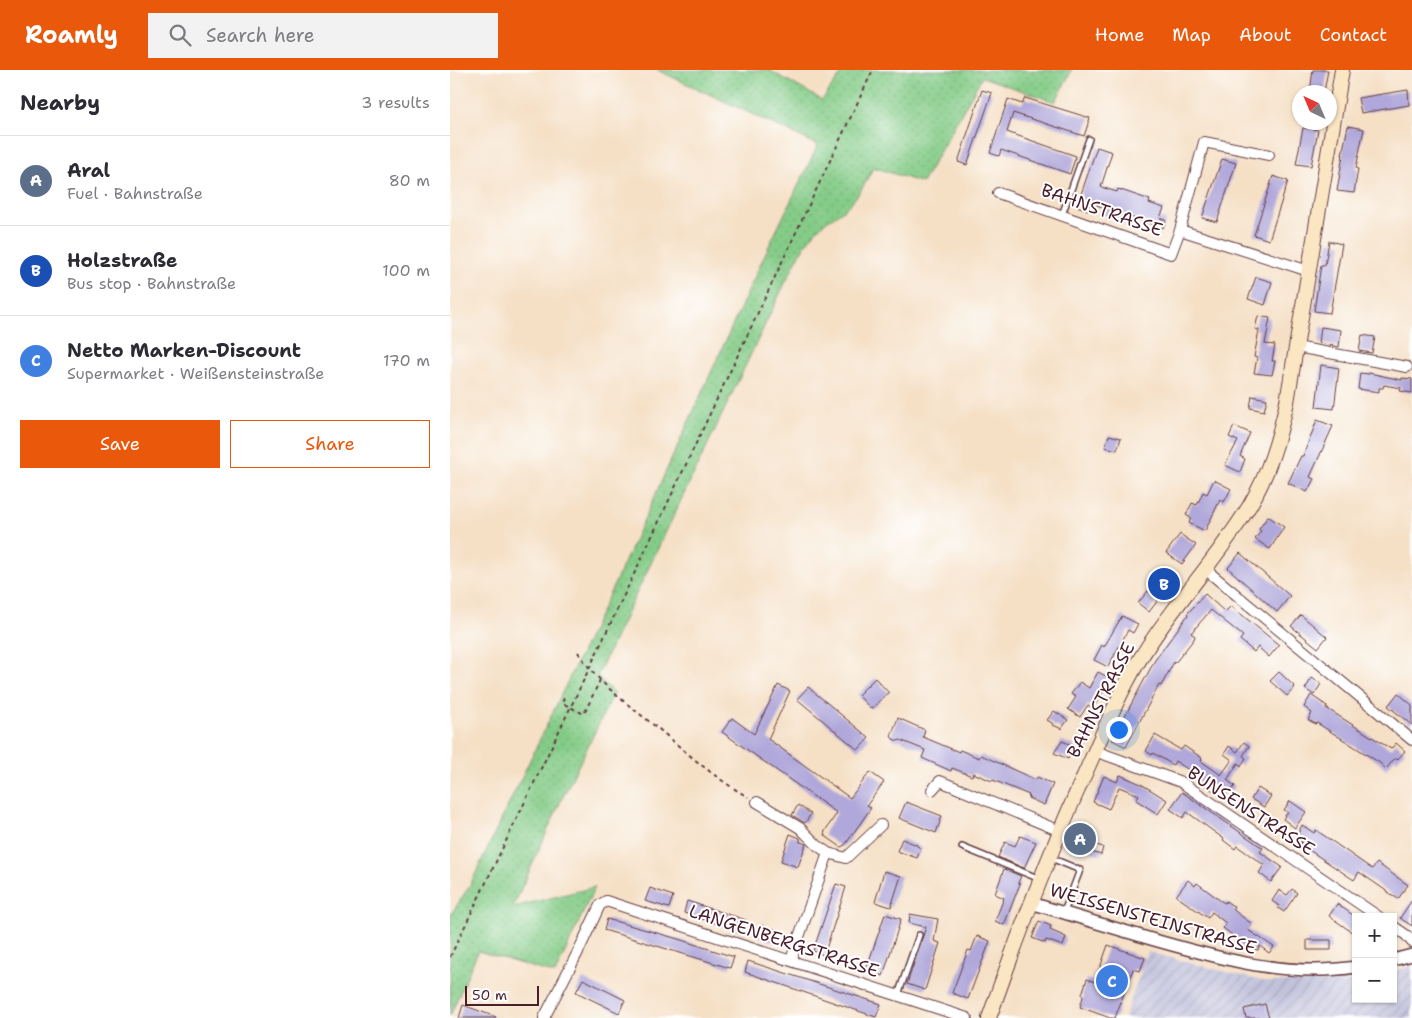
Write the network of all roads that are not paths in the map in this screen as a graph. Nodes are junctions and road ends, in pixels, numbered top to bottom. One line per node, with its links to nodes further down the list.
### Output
1 (1342, 70): 7 (main road, BAHNSTRASSE)
2 (1089, 139): 5 (lane)
3 (1269, 155): 6 (street, BAHNSTRASSE)
4 (998, 194): 5 (street, BAHNSTRASSE)
5 (1062, 216): 6 (street, BAHNSTRASSE)
6 (1180, 230): 7 (street, BAHNSTRASSE)
7 (1309, 271): 8 (main road, BAHNSTRASSE)
8 (1296, 347): 9 (street); 10 (main road, BAHNSTRASSE)
9 (1407, 367)
10 (1205, 569): 11 (street); 12 (main road, BAHNSTRASSE)
11 (1412, 740)
12 (1095, 751): 16 (main road, BAHNSTRASSE); 23 (street, BUNSENSTRASSE)
13 (932, 790): 16 (street)
14 (757, 802): 18 (street)
15 (881, 825): 18 (street)
16 (1060, 831): 19 (main road, BAHNSTRASSE)
17 (962, 847): 20 (lane)
18 (828, 853): 29 (street)
19 (1049, 857): 20 (main road, BAHNSTRASSE); 22 (lane)
20 (1040, 880): 21 (main road, BAHNSTRASSE)
21 (1031, 902): 22 (street, WEISSENSTEINSTRASSE); 34 (main road, BAHNSTRASSE)
22 (1064, 913): 30 (street, WEISSENSTEINSTRASSE)
23 (1373, 913)
24 (1397, 929): 26 (street)
25 (918, 935): 31 (lane)
26 (1412, 942)
27 (1412, 955): 28 (street)
28 (1397, 959)
29 (791, 960): 31 (street, LANGENBERGSTRASSE); 32 (street, LANGENBERGSTRASSE)
30 (1352, 968)
31 (898, 995): 33 (street, LANGENBERGSTRASSE)
32 (544, 1018)
33 (967, 1018)
34 (989, 1018)

